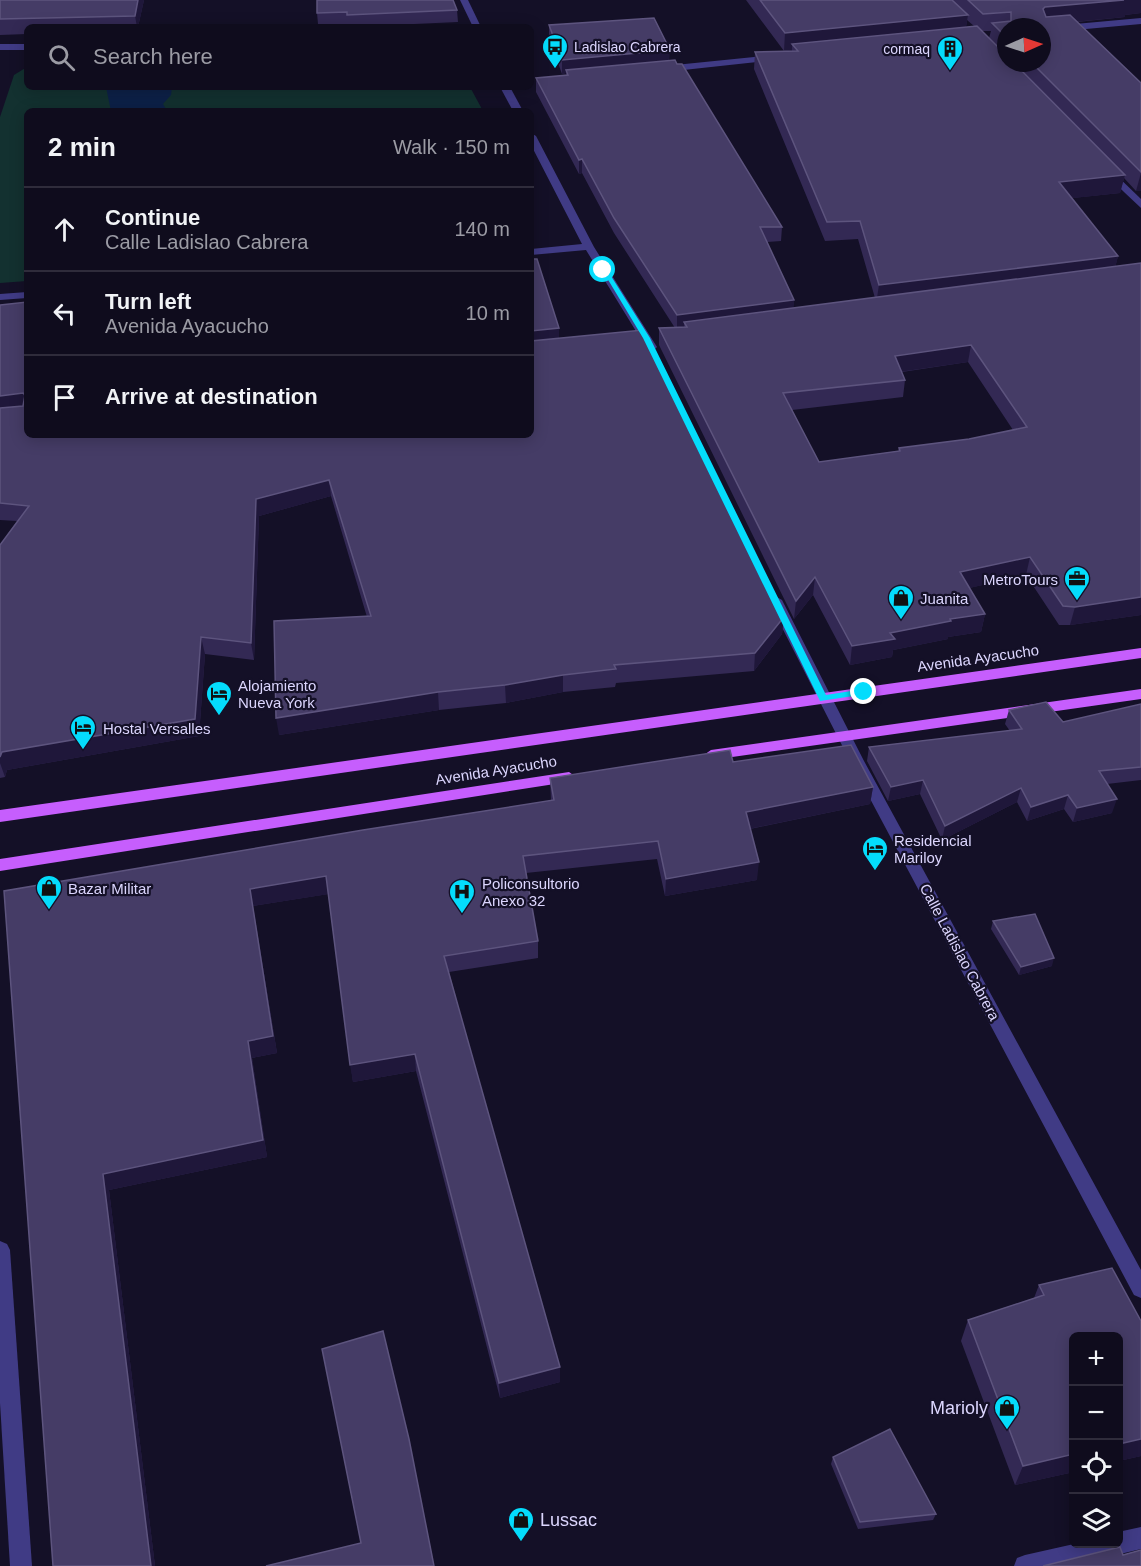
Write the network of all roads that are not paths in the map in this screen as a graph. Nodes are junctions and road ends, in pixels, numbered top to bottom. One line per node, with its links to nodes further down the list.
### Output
1 (464, 0): 3 (street)
2 (1141, 21): 4 (street)
3 (476, 24)
4 (1051, 29)
5 (0, 47): 6 (street)
6 (24, 47)
7 (788, 57): 8 (street)
8 (660, 69)
9 (507, 90): 10 (street)
10 (516, 108)
11 (534, 142): 14 (street)
12 (1100, 163): 13 (street)
13 (1141, 206)
14 (588, 247): 15 (street); 18 (street)
15 (534, 252)
16 (24, 295): 17 (street)
17 (0, 297)
18 (657, 359)
19 (771, 592): 22 (street, Calle Ladislao Cabrera)
20 (1141, 653): 22 (main road, Avenida Ayacucho)
21 (1141, 694): 23 (main road)
22 (823, 698): 23 (street, Calle Ladislao Cabrera); 26 (main road, Avenida Ayacucho)
23 (843, 735): 24 (main road); 29 (street, Calle Ladislao Cabrera)
24 (691, 758)
25 (585, 774): 27 (main road, Avenida Ayacucho)
26 (0, 816)
27 (0, 865)
28 (0, 1250): 33 (street)
29 (1141, 1289)
30 (1141, 1538): 31 (street)
31 (1123, 1542)
32 (1098, 1548): 34 (street)
33 (21, 1566)
34 (1025, 1566)

